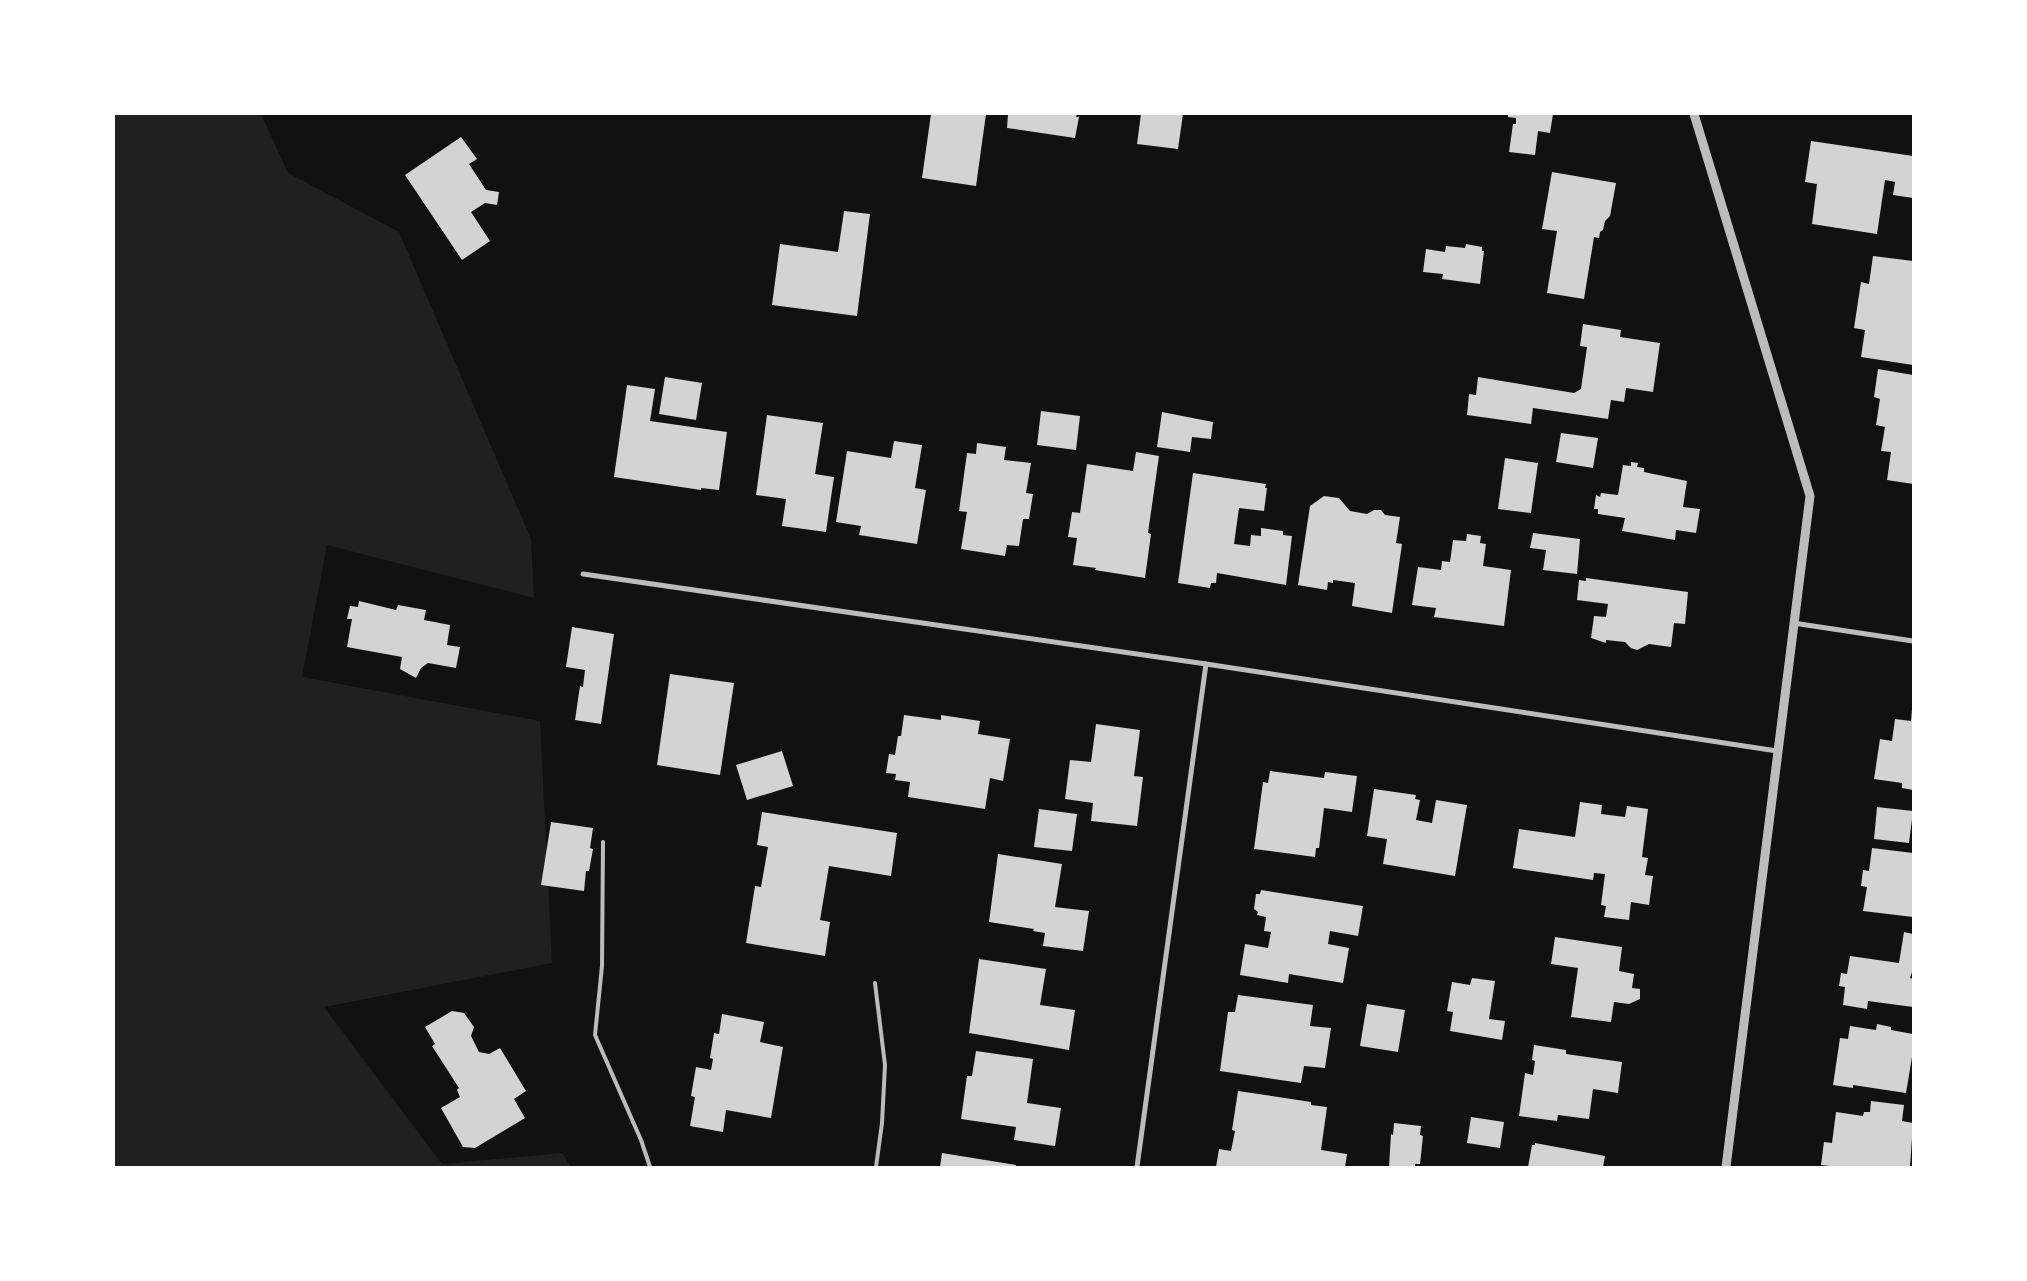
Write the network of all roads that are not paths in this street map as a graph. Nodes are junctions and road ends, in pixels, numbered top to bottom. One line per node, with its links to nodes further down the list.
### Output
1 (1694, 114): 3 (street)
2 (583, 574): 5 (street)
3 (1793, 623): 4 (street); 6 (street)
4 (1913, 641)
5 (1206, 664): 6 (street); 11 (street)
6 (1777, 751): 12 (street)
7 (602, 842): 9 (lane)
8 (875, 983): 10 (lane)
9 (650, 1167)
10 (876, 1167)
11 (1137, 1167)
12 (1726, 1167)

